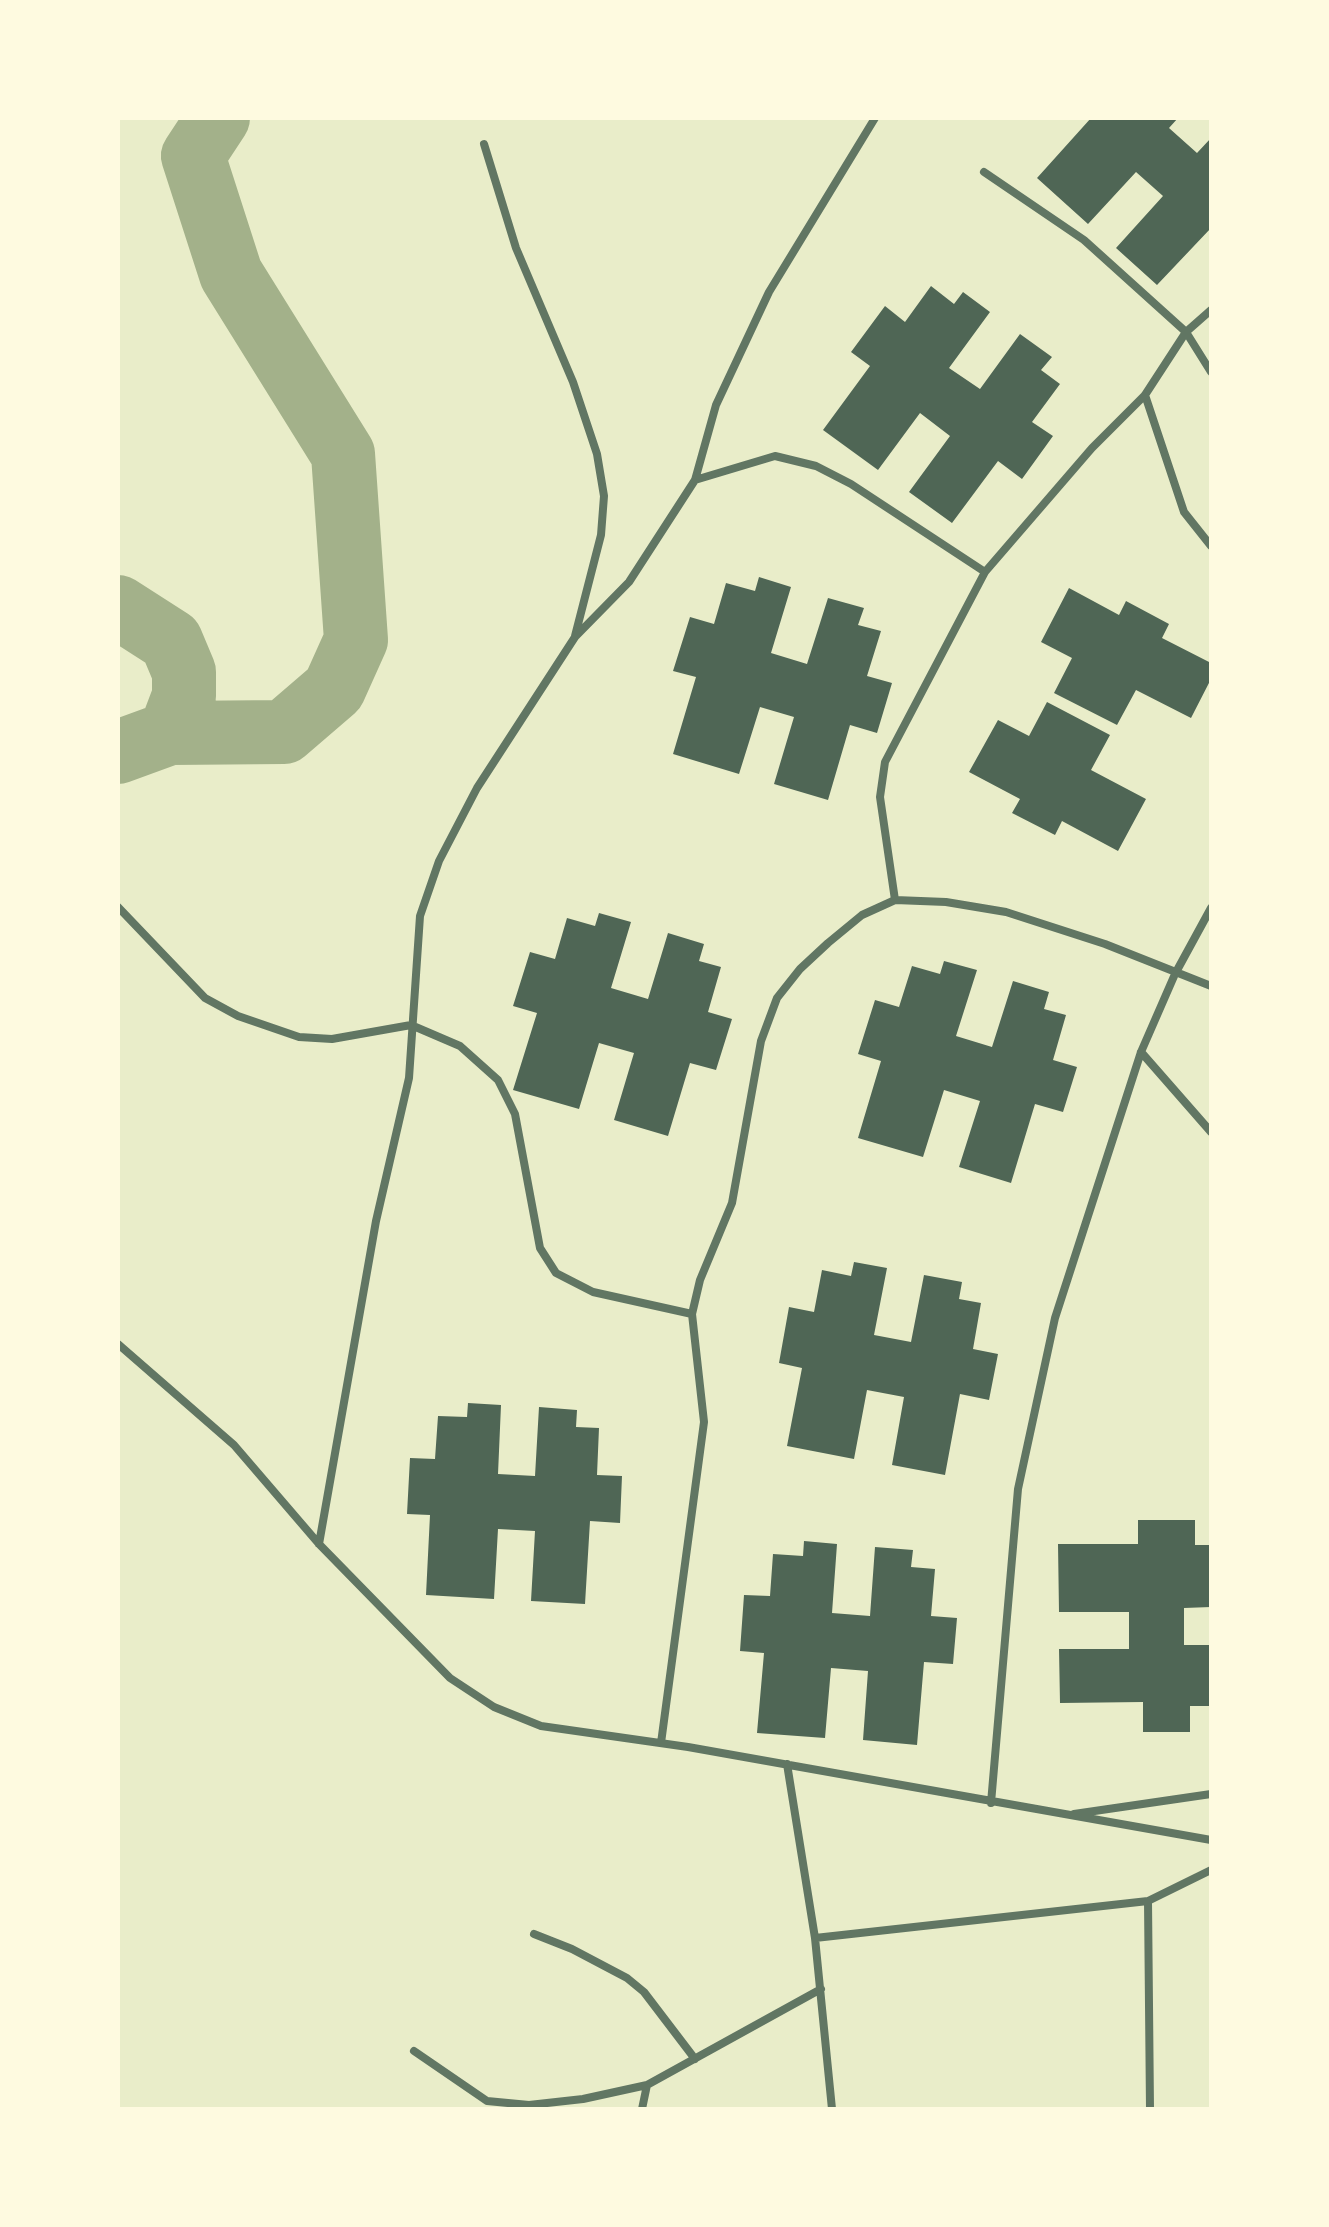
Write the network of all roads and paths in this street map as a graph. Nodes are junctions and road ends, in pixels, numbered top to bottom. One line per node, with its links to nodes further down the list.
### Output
1 (875, 118): 8 (street)
2 (484, 144): 11 (street)
3 (984, 172): 5 (street)
4 (1211, 310): 5 (street)
5 (1186, 332): 6 (street); 7 (street)
6 (1211, 372)
7 (1145, 395): 9 (street); 10 (street)
8 (695, 480): 10 (street); 11 (street)
9 (1211, 546)
10 (985, 572): 12 (street)
11 (575, 637): 17 (street)
12 (895, 900): 15 (street); 20 (street)
13 (118, 907): 17 (street)
14 (1211, 908): 15 (street)
15 (1175, 974): 16 (street); 18 (street)
16 (1211, 986)
17 (411, 1025): 20 (street); 22 (street)
18 (1141, 1052): 19 (street); 26 (street)
19 (1211, 1132)
20 (692, 1314): 23 (street)
21 (118, 1344): 22 (street)
22 (319, 1544): 23 (street)
23 (661, 1743): 24 (street)
24 (787, 1764): 26 (street); 32 (street)
25 (1211, 1794): 27 (street)
26 (991, 1803): 27 (street)
27 (1066, 1815): 28 (street)
28 (1211, 1840)
29 (1211, 1870): 30 (street)
30 (1148, 1901): 32 (street); 39 (street)
31 (534, 1934): 35 (street)
32 (815, 1938): 33 (street)
33 (821, 1989): 35 (street); 38 (street)
34 (414, 2051): 36 (street)
35 (695, 2059): 36 (street)
36 (647, 2085): 37 (street)
37 (642, 2109)
38 (832, 2109)
39 (1150, 2109)

